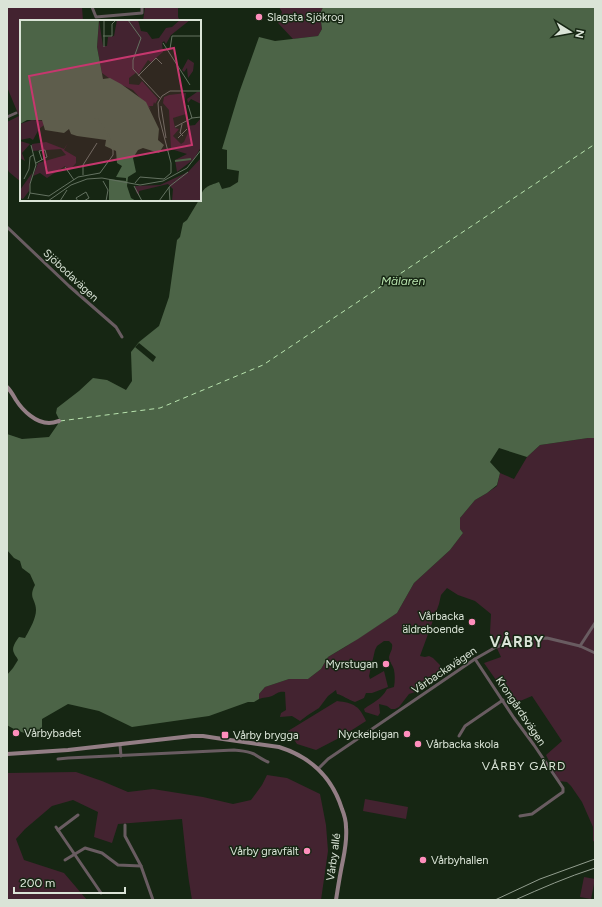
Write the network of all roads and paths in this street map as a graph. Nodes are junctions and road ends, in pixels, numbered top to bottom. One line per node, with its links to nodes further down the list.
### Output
1 (92, 7): 2 (street)
2 (142, 7)
3 (16, 113): 4 (street)
4 (7, 117)
5 (7, 226): 6 (street, Sjöbodavägen)
6 (122, 337)
7 (7, 387): 8 (street)
8 (59, 422)
9 (595, 623): 10 (street)
10 (580, 646): 11 (street, Vårbackavägen); 12 (street, Vårbackavägen)
11 (595, 653)
12 (475, 659): 13 (street, Krongårdsvägen); 22 (street, Vårbackavägen)
13 (503, 700): 14 (street); 24 (street, Krongårdsvägen)
14 (459, 736)
15 (235, 740): 16 (street, Vårby allé); 17 (street); 22 (street, Vårby allé)
16 (120, 745): 18 (street, Vårby allé); 19 (street)
17 (234, 750): 19 (street); 21 (street)
18 (7, 754)
19 (121, 756): 20 (street)
20 (58, 759)
21 (268, 762)
22 (318, 768): 31 (street, Vårby allé)
23 (78, 815): 26 (street)
24 (520, 816)
25 (125, 825): 28 (street)
26 (75, 854): 27 (street); 28 (street); 29 (street)
27 (65, 860)
28 (141, 866): 30 (street)
29 (101, 893)
30 (153, 900)
31 (336, 900)

